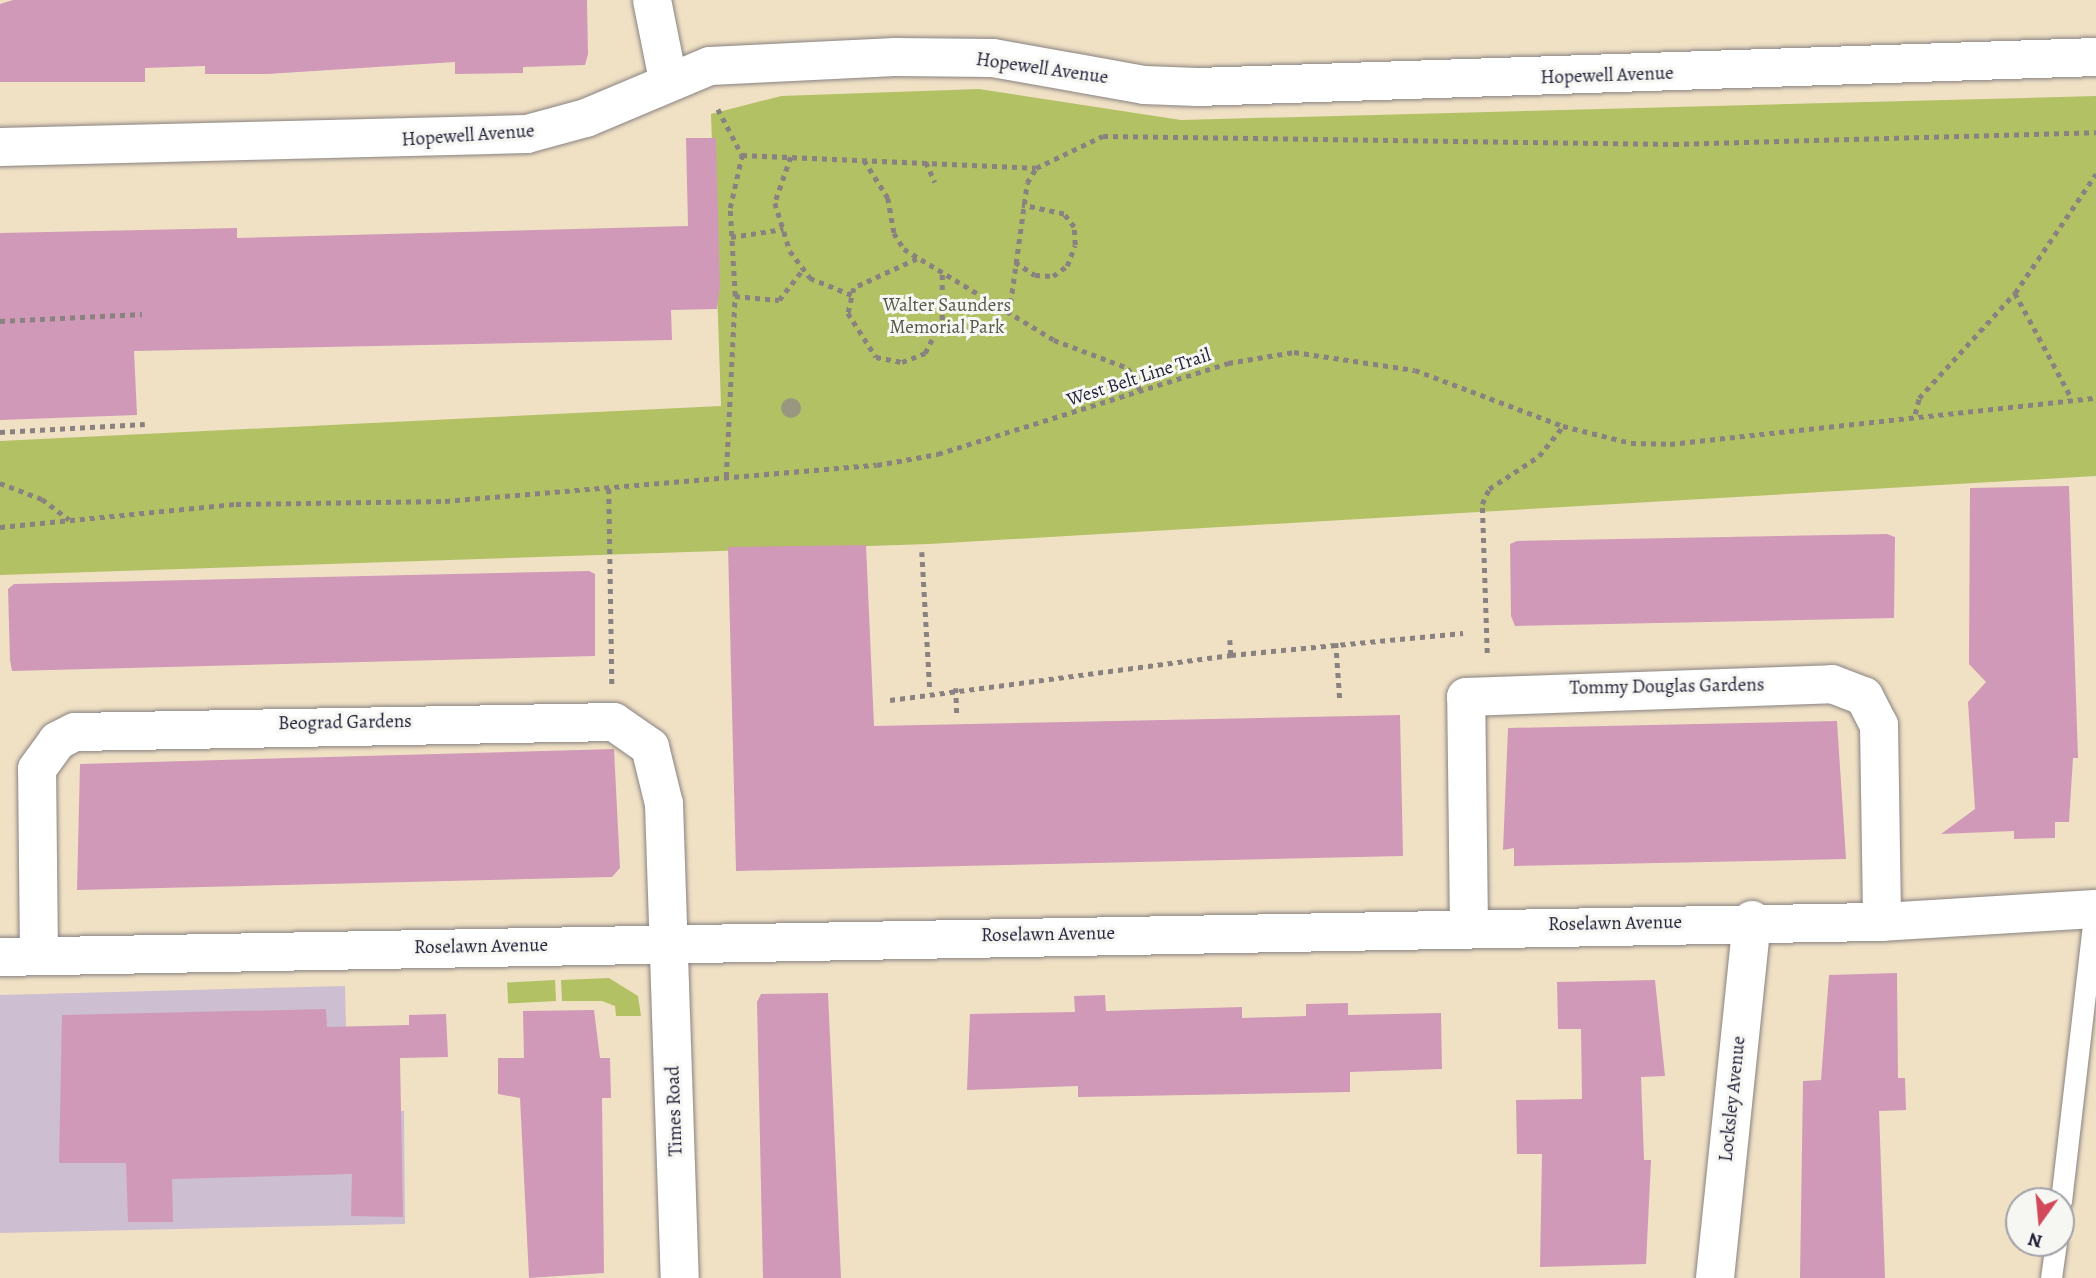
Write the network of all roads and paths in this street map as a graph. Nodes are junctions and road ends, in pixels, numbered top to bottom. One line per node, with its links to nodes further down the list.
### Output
1 (652, 0): 3 (street)
2 (2096, 57): 3 (street, Hopewell Avenue)
3 (668, 80): 6 (street, Hopewell Avenue)
4 (718, 109): 7 (path)
5 (2096, 132): 11 (path)
6 (0, 147)
7 (742, 155): 8 (path); 16 (path)
8 (792, 157): 9 (path); 15 (path)
9 (864, 160): 10 (path); 17 (path)
10 (926, 162): 11 (path); 13 (path)
11 (1037, 168): 14 (path)
12 (2096, 174): 21 (path)
13 (936, 182)
14 (1022, 205): 18 (path); 18 (path)
15 (783, 229): 16 (path); 19 (path)
16 (731, 237): 23 (path)
17 (917, 259): 20 (path); 22 (path)
18 (1014, 261): 24 (path)
19 (803, 269): 22 (path); 23 (path)
20 (942, 274): 22 (path); 24 (path)
21 (2015, 293): 29 (path); 30 (path)
22 (852, 295)
23 (736, 296): 34 (path)
24 (1009, 313): 27 (path)
25 (142, 314): 26 (path)
26 (0, 321)
27 (1141, 391): 32 (path, West Belt Line Trail); 34 (path, West Belt Line Trail)
28 (2096, 398): 29 (path, West Belt Line Trail)
29 (2072, 399): 30 (path, West Belt Line Trail)
30 (1915, 414): 32 (path, West Belt Line Trail)
31 (145, 424): 33 (path)
32 (1563, 426): 43 (path)
33 (0, 432)
34 (726, 477): 36 (path, West Belt Line Trail)
35 (0, 483): 37 (path)
36 (609, 489): 37 (path, West Belt Line Trail); 47 (path)
37 (70, 520): 38 (path, West Belt Line Trail)
38 (0, 527)
39 (922, 552): 46 (path)
40 (1463, 633): 42 (path)
41 (1230, 640): 44 (path)
42 (1336, 643): 44 (path); 49 (path)
43 (1486, 653)
44 (1231, 655): 45 (path)
45 (956, 688): 46 (path); 50 (path)
46 (930, 691): 48 (path)
47 (612, 692)
48 (890, 700)
49 (1340, 700)
50 (957, 718)
51 (2096, 909): 53 (street, Roselawn Avenue); 58 (lane)
52 (1752, 920): 53 (street, Roselawn Avenue); 54 (street, Roselawn Avenue); 61 (street, Locksley Avenue)
53 (1882, 922): 54 (street, Tommy Douglas Gardens)
54 (1469, 927): 55 (street, Roselawn Avenue)
55 (667, 944): 56 (street, Roselawn Avenue); 56 (street, Beograd Gardens); 60 (street, Times Road)
56 (40, 956): 57 (street, Roselawn Avenue)
57 (0, 957)
58 (2063, 1187)
59 (2054, 1257): 62 (lane)
60 (680, 1278)
61 (1715, 1278)
62 (2051, 1278)

